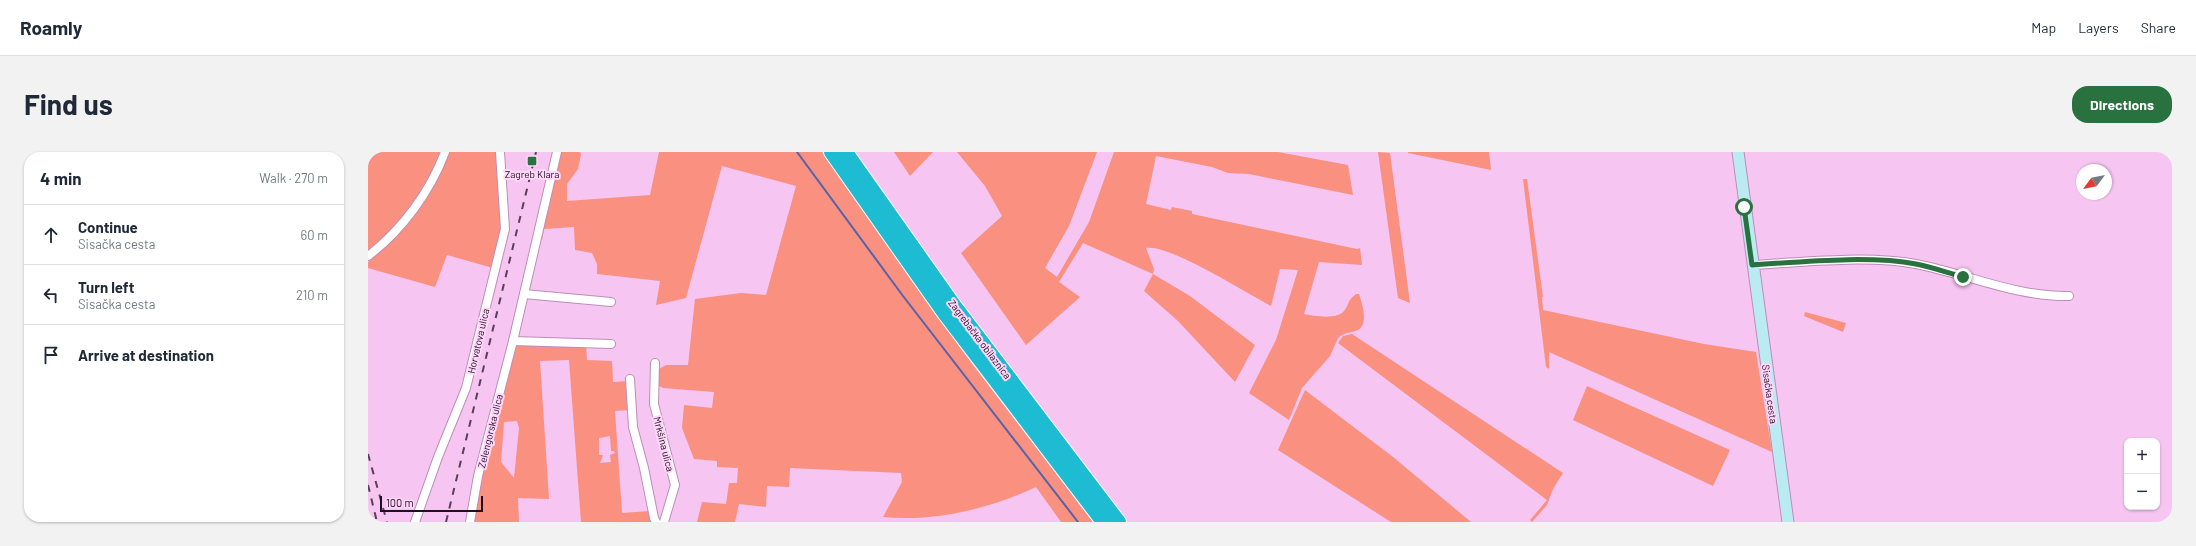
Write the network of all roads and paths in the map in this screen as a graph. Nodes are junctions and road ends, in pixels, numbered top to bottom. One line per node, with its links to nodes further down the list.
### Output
1 (445, 152): 7 (street)
2 (500, 152): 16 (street, Horvatova ulica)
3 (557, 152): 9 (street, Zelengorska ulica)
4 (830, 152): 20 (highway, Zagrebačka obilaznica)
5 (846, 152): 21 (highway, Zagrebačka obilaznica)
6 (1738, 152): 8 (main road, Sisačka cesta)
7 (368, 256)
8 (1752, 265): 10 (street); 22 (main road, Sisačka cesta)
9 (524, 294): 11 (street); 12 (street, Zelengorska ulica)
10 (2069, 296)
11 (611, 302)
12 (513, 341): 13 (street); 17 (street, Zelengorska ulica)
13 (611, 344)
14 (655, 363): 19 (street, Mrkšina ulica)
15 (630, 379): 18 (street)
16 (415, 522)
17 (470, 522)
18 (656, 522)
19 (664, 522)
20 (1103, 522)
21 (1119, 522)
22 (1788, 522)

